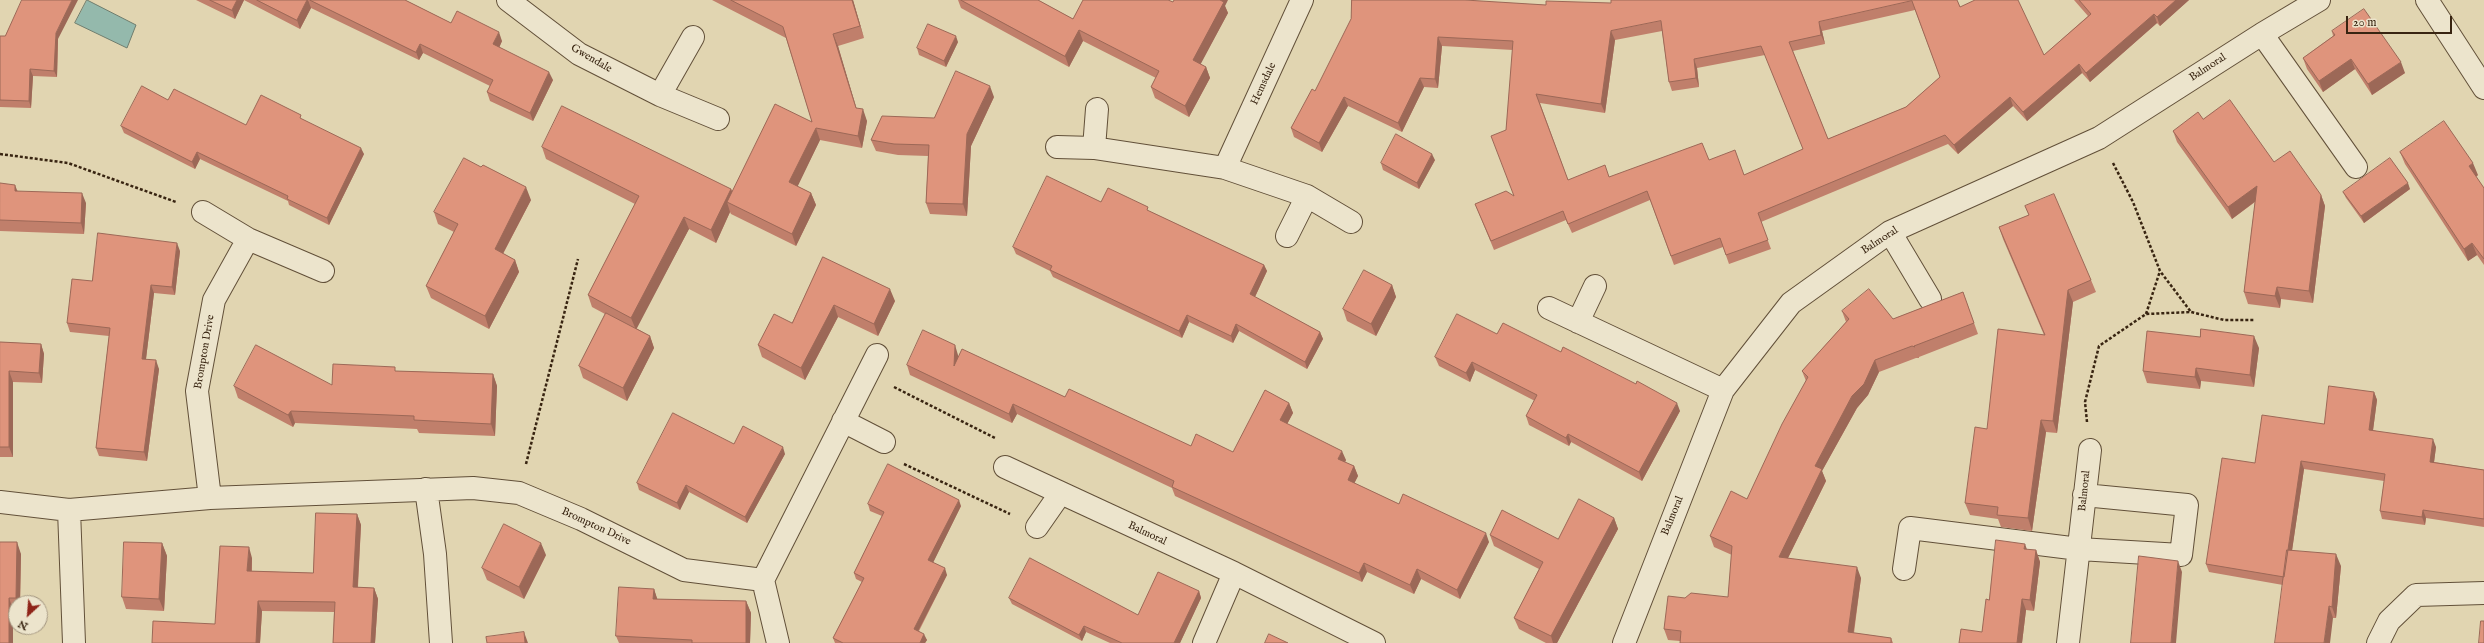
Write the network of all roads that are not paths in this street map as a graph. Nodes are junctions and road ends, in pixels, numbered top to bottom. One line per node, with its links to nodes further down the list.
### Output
1 (508, 0): 8 (street, Gwendale)
2 (1302, 0): 14 (street, Hemsdale)
3 (2319, 0): 5 (street, Balmoral)
4 (2427, 0): 7 (street)
5 (2262, 34): 13 (street); 18 (street, Balmoral)
6 (693, 37): 8 (street)
7 (2484, 88)
8 (660, 95): 10 (street, Gwendale)
9 (1097, 109): 12 (street)
10 (718, 119)
11 (1057, 147): 12 (street)
12 (1094, 148): 14 (street)
13 (2356, 167)
14 (1225, 168): 15 (street)
15 (1307, 196): 17 (street); 19 (street)
16 (203, 212): 20 (street)
17 (1351, 222)
18 (1890, 232): 23 (street); 27 (street, Balmoral)
19 (1287, 236)
20 (248, 239): 21 (street); 35 (street, Brompton Drive)
21 (323, 271)
22 (1595, 286): 25 (street)
23 (1930, 299)
24 (1549, 308): 25 (street)
25 (1578, 322): 27 (street)
26 (872, 364): 28 (street)
27 (1723, 390): 49 (street, Balmoral)
28 (843, 421): 29 (street); 42 (street)
29 (884, 442)
30 (2090, 450): 34 (street, Balmoral)
31 (1005, 467): 33 (street, Balmoral)
32 (426, 489): 35 (street, Brompton Drive); 42 (street, Brompton Drive); 45 (street)
33 (1060, 494): 38 (street); 41 (street, Balmoral)
34 (2084, 495): 39 (street, Balmoral); 39 (street)
35 (210, 498): 37 (street, Brompton Drive)
36 (0, 502): 37 (street, Brompton Drive)
37 (69, 510): 44 (street)
38 (1037, 527)
39 (2079, 548): 40 (street); 50 (street, Balmoral)
40 (1904, 569)
41 (1234, 573): 47 (street); 48 (street, Balmoral)
42 (763, 580): 46 (street)
43 (2484, 593): 51 (street)
44 (74, 643)
45 (441, 643)
46 (778, 643)
47 (1204, 643)
48 (1374, 643)
49 (1624, 643)
50 (2068, 643)
51 (2378, 643)

